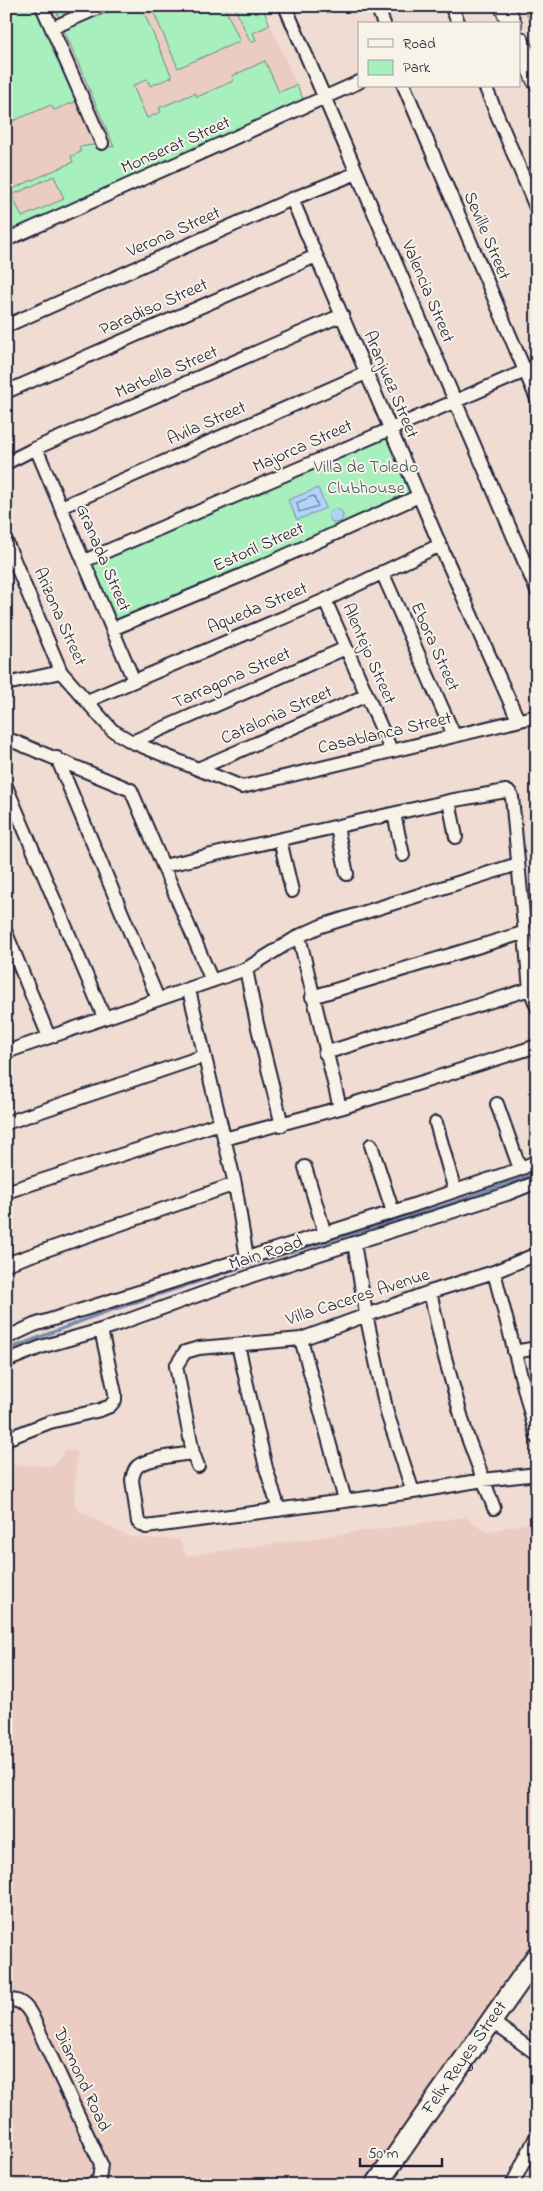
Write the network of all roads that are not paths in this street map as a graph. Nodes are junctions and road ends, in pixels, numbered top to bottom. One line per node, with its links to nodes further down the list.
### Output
1 (42, 6): 10 (street)
2 (102, 6): 10 (street)
3 (285, 6): 16 (street, Valencia Street)
4 (376, 6): 7 (street)
5 (451, 6): 8 (street)
6 (504, 6): 9 (street)
7 (383, 22)
8 (458, 22)
9 (511, 22)
10 (52, 28): 17 (street)
11 (520, 43): 12 (street)
12 (537, 81)
13 (358, 82): 16 (street, Monserat Street)
14 (405, 88): 26 (street, Seville Street)
15 (486, 88): 20 (street)
16 (326, 98): 18 (street, Valencia Street); 21 (street, Monserat Street)
17 (102, 144)
18 (357, 173): 19 (street, Verona Street); 30 (street, Valencia Street)
19 (292, 200): 22 (street, Aranjuez Street); 24 (street, Verona Street)
20 (537, 210)
21 (6, 240)
22 (316, 256): 23 (street, Aranjuez Street); 28 (street, Paradiso Street)
23 (342, 316): 27 (street, Aranjuez Street); 32 (street, Marbella Street)
24 (6, 326)
25 (537, 366): 26 (street, Majorca Street)
26 (524, 371): 29 (street, Seville Street); 30 (street, Majorca Street)
27 (366, 373): 31 (street, Aranjuez Street); 35 (street, Avila Street)
28 (6, 392)
29 (537, 399)
30 (455, 401): 31 (street, Majorca Street); 40 (street, Valencia Street)
31 (390, 429): 34 (street, Aranjuez Street); 38 (street, Majorca Street)
32 (36, 448): 33 (street, Marbella Street); 35 (street, Granada Street)
33 (6, 463)
34 (419, 496): 37 (street, Aranjuez Street); 42 (street, Estoril Street)
35 (61, 507): 38 (street, Granada Street)
36 (6, 541): 44 (street, Arizona Street)
37 (440, 545): 39 (street, Aqueda Street); 50 (street, Aranjuez Street)
38 (84, 561): 42 (street, Granada Street)
39 (382, 572): 41 (street, Aqueda Street); 51 (street, Ebora Street)
40 (537, 591)
41 (325, 600): 43 (street, Alentejo Street); 45 (street, Aqueda Street)
42 (112, 628): 45 (street, Granada Street)
43 (346, 648): 47 (street, Alentejo Street); 53 (street, Tarragona Street)
44 (61, 672): 46 (street); 48 (street, Arizona Street)
45 (134, 681): 48 (street, Aqueda Street)
46 (6, 684)
47 (367, 695): 54 (street, Alentejo Street); 56 (street, Catalonia Street)
48 (87, 701): 53 (street, Arizona Street)
49 (537, 716): 50 (street, Casablanca Street)
50 (518, 720): 51 (street, Casablanca Street)
51 (454, 736): 54 (street, Casablanca Street)
52 (6, 741): 55 (street)
53 (132, 742): 56 (street, Arizona Street)
54 (391, 750): 58 (street, Casablanca Street)
55 (58, 758): 66 (street); 77 (street)
56 (200, 768): 58 (street, Arizona Street)
57 (6, 786): 79 (street)
58 (242, 786)
59 (450, 801): 60 (street); 62 (street); 65 (street)
60 (394, 814): 61 (street); 64 (street)
61 (337, 827): 63 (street); 67 (street)
62 (456, 837)
63 (280, 840): 66 (street); 68 (street)
64 (403, 856)
65 (518, 864): 69 (street); 71 (street)
66 (164, 866): 73 (street)
67 (347, 874)
68 (292, 891)
69 (526, 932): 74 (street); 76 (street)
70 (6, 933): 80 (street)
71 (298, 936): 72 (street); 76 (street)
72 (246, 969): 73 (street); 90 (street)
73 (212, 981): 75 (street)
74 (530, 989): 78 (street); 83 (street)
75 (189, 990): 77 (street); 84 (street)
76 (312, 997): 83 (street)
77 (158, 999): 79 (street)
78 (537, 1007)
79 (104, 1017): 80 (street)
80 (49, 1037): 82 (street)
81 (537, 1046): 86 (street)
82 (6, 1052)
83 (325, 1053): 86 (street)
84 (204, 1056): 87 (street); 88 (street)
85 (497, 1104): 95 (street)
86 (340, 1108): 90 (street)
87 (6, 1123)
88 (220, 1123): 91 (street); 99 (street)
89 (436, 1123): 98 (street)
90 (282, 1125): 91 (street)
91 (224, 1140): 97 (street)
92 (371, 1145): 100 (street)
93 (537, 1161): 95 (street, Main Road)
94 (305, 1167): 101 (street)
95 (520, 1169): 98 (street, Main Road)
96 (537, 1182): 102 (street, Main Road)
97 (234, 1184): 104 (street); 105 (street)
98 (455, 1191): 100 (street, Main Road)
99 (6, 1192)
100 (392, 1212): 101 (street, Main Road)
101 (325, 1234): 104 (street, Main Road)
102 (354, 1244): 108 (street); 109 (street, Main Road)
103 (537, 1254): 106 (street, Villa Caceres Avenue)
104 (247, 1258): 110 (street, Main Road)
105 (6, 1264)
106 (494, 1272): 107 (street, Villa Caceres Avenue); 114 (street)
107 (430, 1292): 108 (street, Villa Caceres Avenue); 121 (street)
108 (366, 1314): 111 (street, Villa Caceres Avenue); 122 (street)
109 (101, 1330): 115 (street, Main Road); 117 (street)
110 (6, 1338)
111 (301, 1338): 112 (street, Villa Caceres Avenue); 123 (street)
112 (238, 1345): 118 (street, Villa Caceres Avenue); 125 (street)
113 (537, 1348): 114 (street)
114 (514, 1352): 116 (street)
115 (6, 1361)
116 (537, 1438)
117 (6, 1439)
118 (193, 1453): 119 (street, Villa Caceres Avenue); 125 (street)
119 (198, 1466)
120 (537, 1474): 121 (street)
121 (483, 1480): 122 (street); 124 (street)
122 (414, 1492): 123 (street)
123 (345, 1500): 125 (street)
124 (494, 1508)
125 (278, 1510)
126 (537, 1956): 128 (main road, Felix Reyes Street)
127 (12, 2001): 131 (street, Diamond Road)
128 (491, 2021): 129 (street); 132 (main road, Felix Reyes Street)
129 (537, 2054)
130 (537, 2135): 133 (street)
131 (95, 2182)
132 (376, 2185)
133 (512, 2185)

